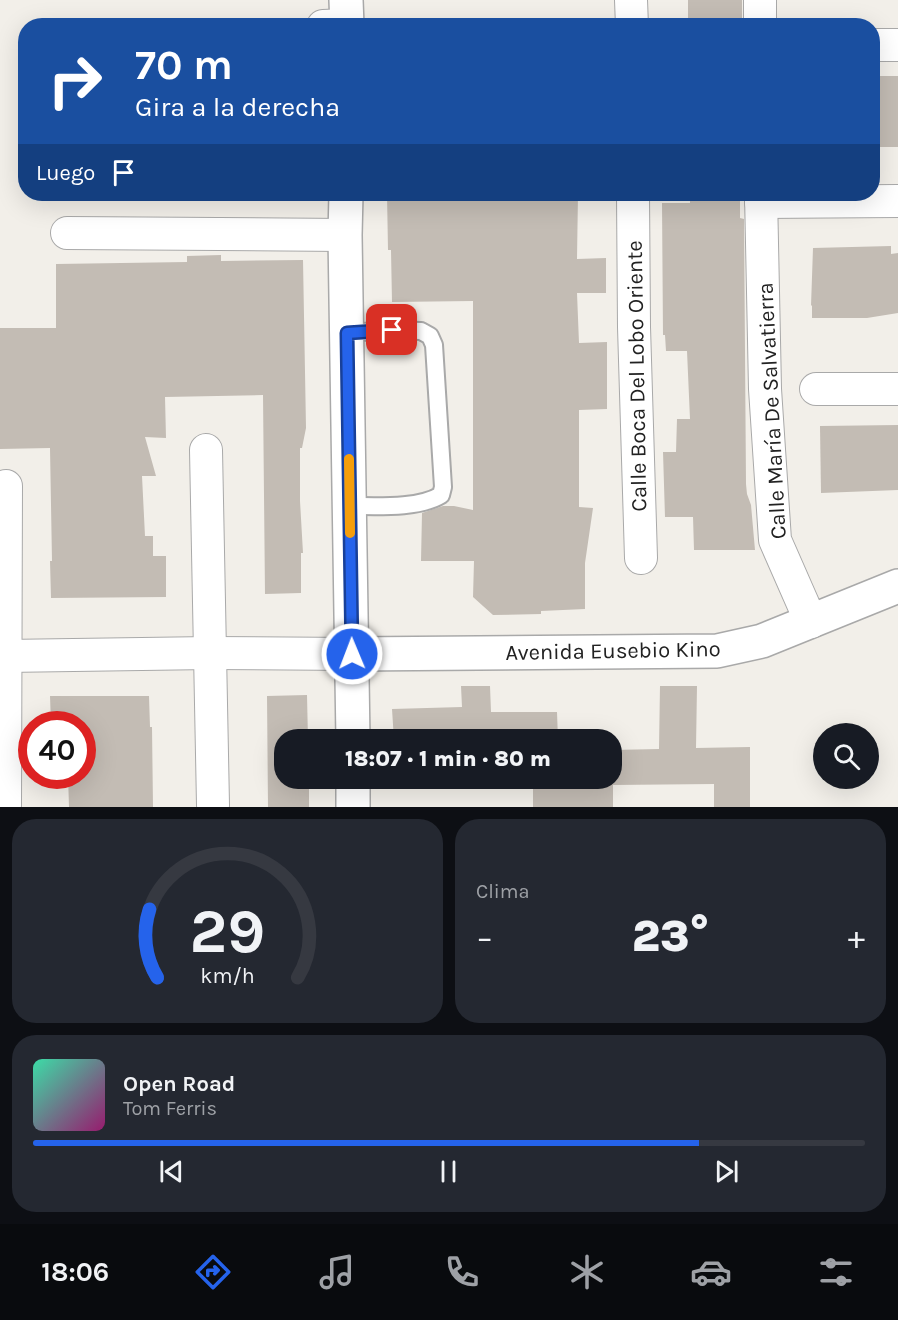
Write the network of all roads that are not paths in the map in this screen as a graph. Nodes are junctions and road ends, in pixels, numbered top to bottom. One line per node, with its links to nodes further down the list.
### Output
1 (346, 0): 4 (street)
2 (631, 0): 5 (street)
3 (760, 0): 6 (street)
4 (346, 18)
5 (632, 18)
6 (760, 18)
7 (880, 45): 8 (street)
8 (898, 45)
9 (346, 201): 15 (street)
10 (633, 201): 22 (street, Calle Boca Del Lobo Oriente)
11 (761, 201): 24 (street, Calle María De Salvatierra)
12 (880, 201): 13 (street)
13 (898, 201)
14 (67, 233): 15 (street)
15 (345, 235): 16 (street)
16 (347, 333): 21 (street); 21 (lane)
17 (816, 389): 18 (street)
18 (898, 389)
19 (206, 450): 25 (street)
20 (6, 486): 27 (street)
21 (350, 506): 26 (street)
22 (641, 558)
23 (898, 586): 24 (street, Avenida Eusebio Kino)
24 (811, 622): 26 (street, Avenida Eusebio Kino)
25 (210, 653): 26 (street); 27 (street); 31 (street)
26 (352, 654): 28 (street)
27 (5, 656): 30 (street)
28 (353, 729)
29 (353, 789): 32 (street)
30 (5, 805)
31 (213, 805)
32 (353, 807)

